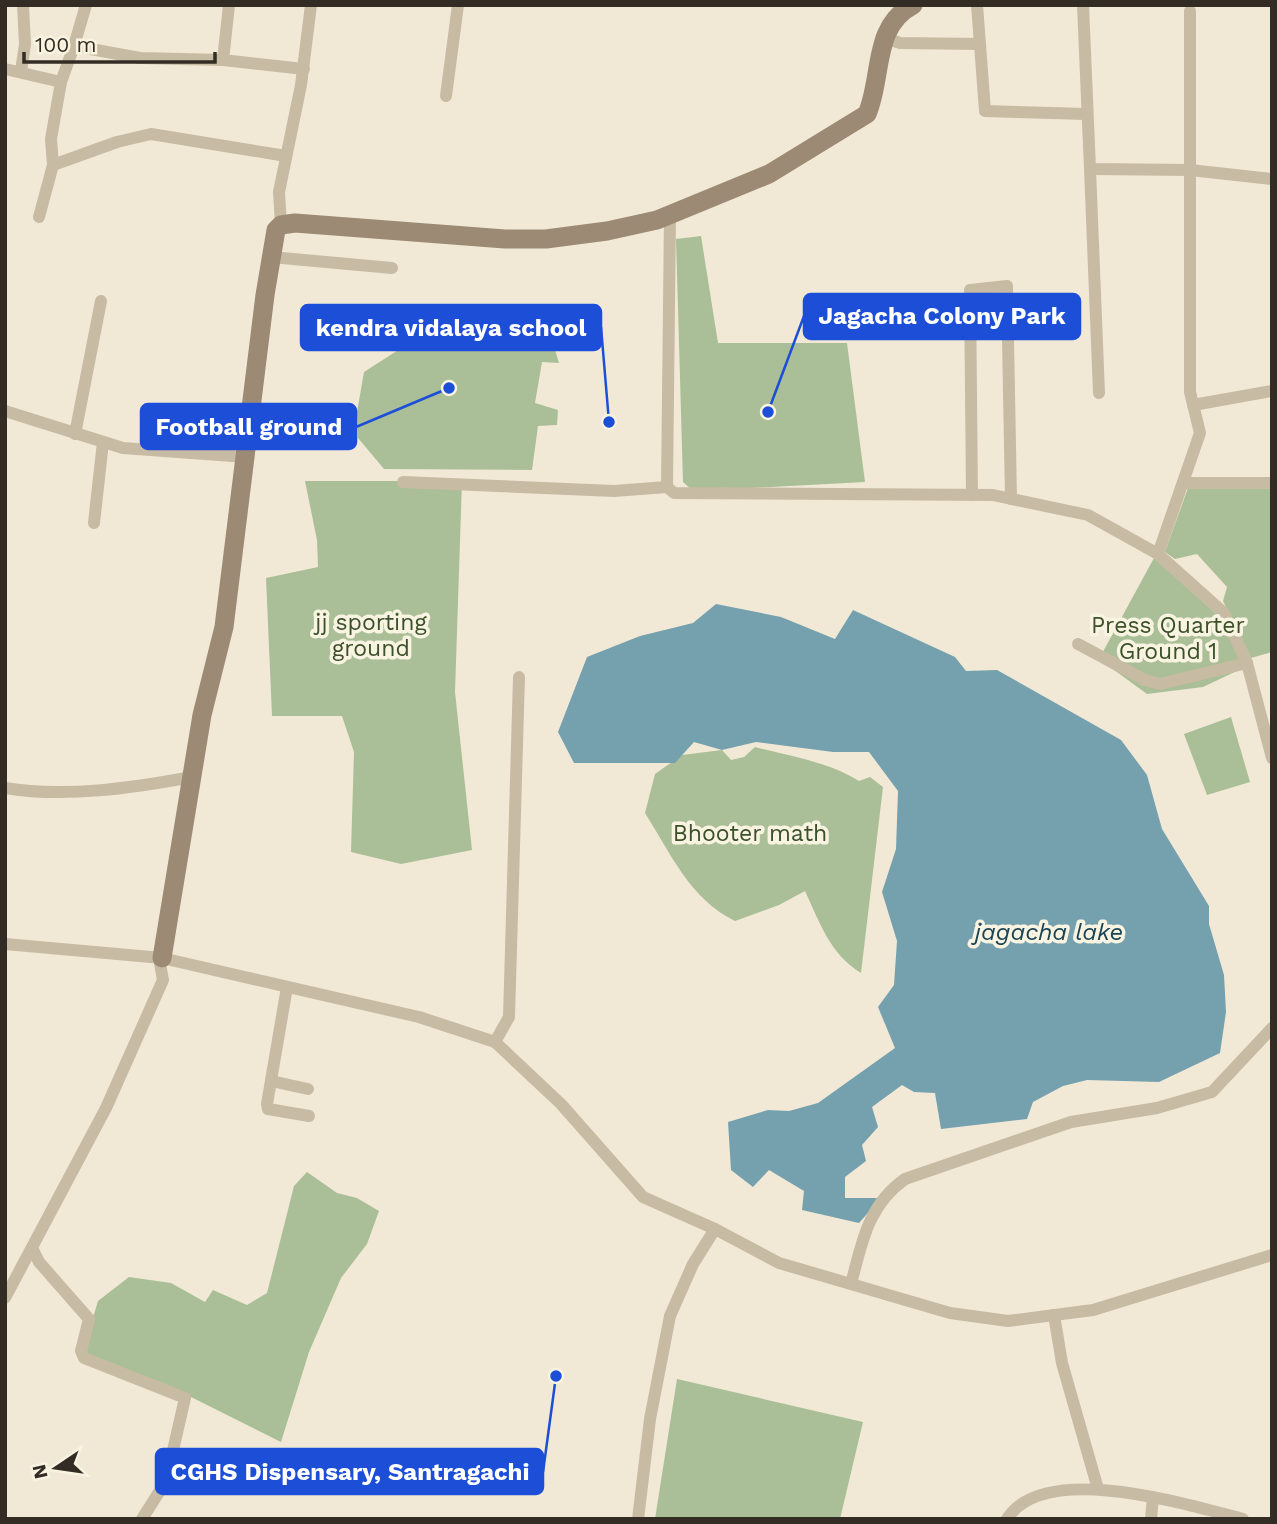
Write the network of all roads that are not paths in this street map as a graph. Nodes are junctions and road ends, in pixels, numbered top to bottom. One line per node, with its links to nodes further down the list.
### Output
1 (23, 5): 17 (street)
2 (86, 5): 13 (street)
3 (229, 5): 14 (street)
4 (311, 5): 16 (street)
5 (458, 5): 19 (street)
6 (914, 5): 10 (main road)
7 (978, 5): 12 (street)
8 (1083, 5): 20 (street)
9 (1190, 11): 24 (street)
10 (895, 12): 11 (main road)
11 (885, 38): 12 (street); 26 (main road)
12 (980, 44): 20 (street)
13 (75, 46): 14 (street); 18 (street)
14 (223, 60): 16 (street)
15 (5, 69): 17 (street)
16 (303, 69): 21 (street)
17 (21, 71): 18 (street)
18 (61, 82): 22 (street)
19 (446, 96)
20 (1087, 114): 23 (street)
21 (286, 156): 22 (street); 28 (street)
22 (52, 166): 27 (street)
23 (1090, 169): 24 (street); 33 (street)
24 (1190, 170): 25 (street); 34 (street)
25 (1272, 179)
26 (670, 215): 28 (main road); 42 (street)
27 (39, 217)
28 (281, 225): 29 (main road)
29 (271, 257): 30 (street); 38 (main road)
30 (391, 268)
31 (101, 301): 36 (street)
32 (1272, 391): 34 (street)
33 (1098, 393)
34 (1193, 405): 41 (street)
35 (5, 411): 36 (street)
36 (75, 434): 37 (street)
37 (103, 442): 38 (street); 45 (street)
38 (246, 457): 51 (main road)
39 (403, 482): 42 (street)
40 (1272, 482): 41 (street)
41 (1183, 483): 46 (street)
42 (667, 487): 43 (street)
43 (972, 495): 44 (street); 44 (street)
44 (1011, 499): 46 (street)
45 (94, 523)
46 (1158, 555): 48 (street)
47 (1078, 645): 48 (street)
48 (1247, 663): 50 (street)
49 (519, 677): 57 (street)
50 (1272, 758)
51 (192, 777): 52 (street); 54 (main road)
52 (5, 788)
53 (5, 944): 54 (street)
54 (160, 958): 55 (street); 62 (street)
55 (287, 987): 57 (street); 58 (street)
56 (1272, 1028): 64 (street)
57 (495, 1042): 61 (street)
58 (271, 1081): 59 (street); 60 (street)
59 (308, 1089)
60 (309, 1116)
61 (715, 1229): 64 (street); 70 (street)
62 (32, 1248): 65 (street); 69 (street)
63 (1272, 1255): 66 (street)
64 (851, 1284): 66 (street)
65 (5, 1298)
66 (1054, 1315): 67 (street)
67 (1098, 1489): 68 (street); 71 (street)
68 (1153, 1497): 72 (street); 73 (street)
69 (142, 1519)
70 (638, 1519)
71 (1007, 1519)
72 (1151, 1519)
73 (1243, 1519)

